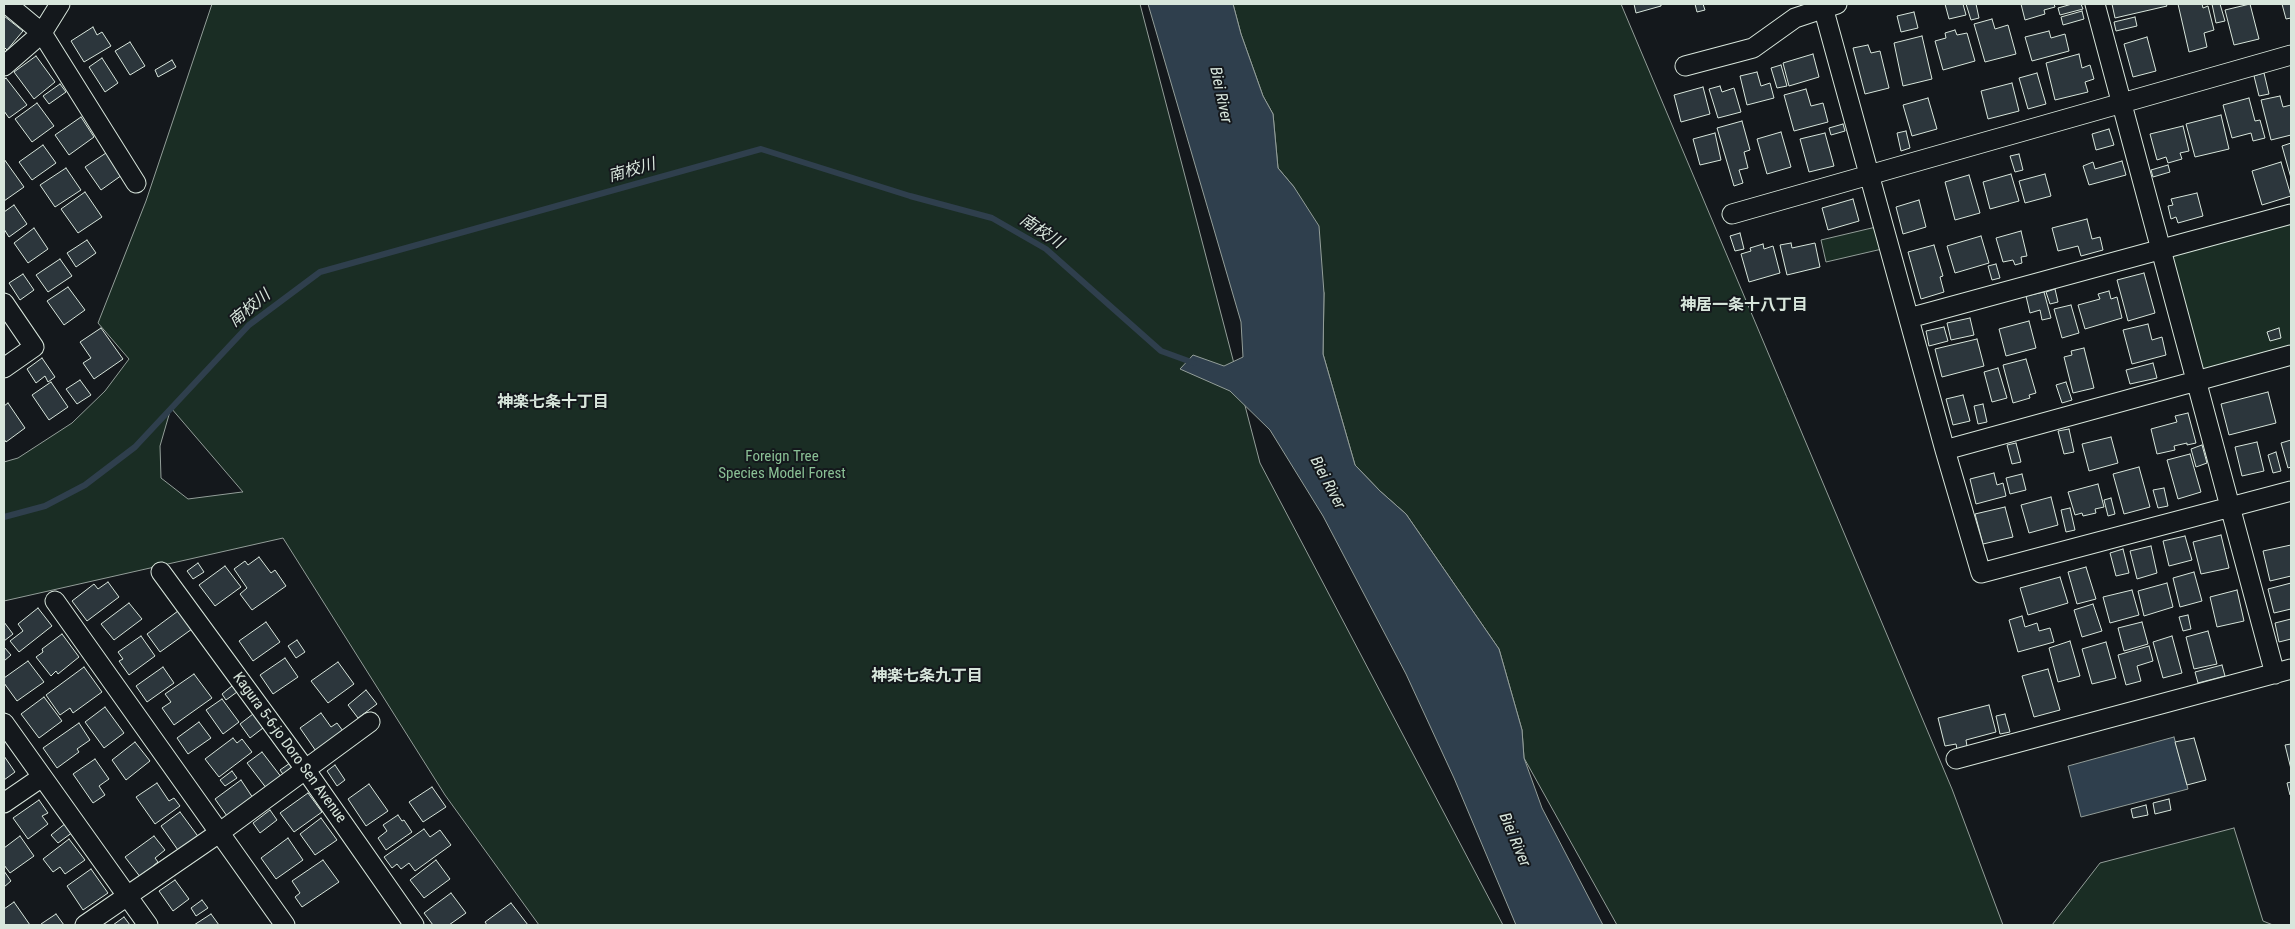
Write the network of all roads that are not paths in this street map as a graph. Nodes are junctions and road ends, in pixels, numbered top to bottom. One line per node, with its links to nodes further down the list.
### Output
1 (7, 4): 5 (street)
2 (60, 4): 5 (street)
3 (2095, 4): 9 (street)
4 (1830, 6): 8 (street); 10 (street)
5 (42, 33): 7 (street); 11 (street)
6 (2291, 56): 9 (street)
7 (4, 66)
8 (1685, 66)
9 (2121, 102): 10 (street); 14 (street)
10 (1869, 175): 12 (street); 16 (street)
11 (136, 183)
12 (1732, 214)
13 (2291, 214): 14 (street)
14 (2160, 248): 16 (street); 19 (street)
15 (4, 303): 18 (street)
16 (1909, 318): 20 (street)
17 (2291, 355): 19 (street)
18 (4, 368)
19 (2197, 379): 20 (street); 22 (street)
20 (1945, 450): 22 (street)
21 (2291, 491): 22 (street)
22 (2229, 508): 25 (street)
23 (161, 572): 29 (street, Kagura 5-6-jo Doro Sen Avenue)
24 (55, 601): 32 (street)
25 (2283, 672): 28 (street)
26 (370, 722): 29 (street)
27 (4, 723): 30 (street)
28 (1956, 759)
29 (305, 769): 32 (street); 37 (street, Kagura 5-6-jo Doro Sen Avenue)
30 (42, 777): 31 (street); 33 (street)
31 (4, 803)
32 (219, 833): 33 (street); 36 (street)
33 (127, 896): 34 (street); 35 (street)
34 (85, 925)
35 (148, 925)
36 (284, 925)
37 (414, 925)

